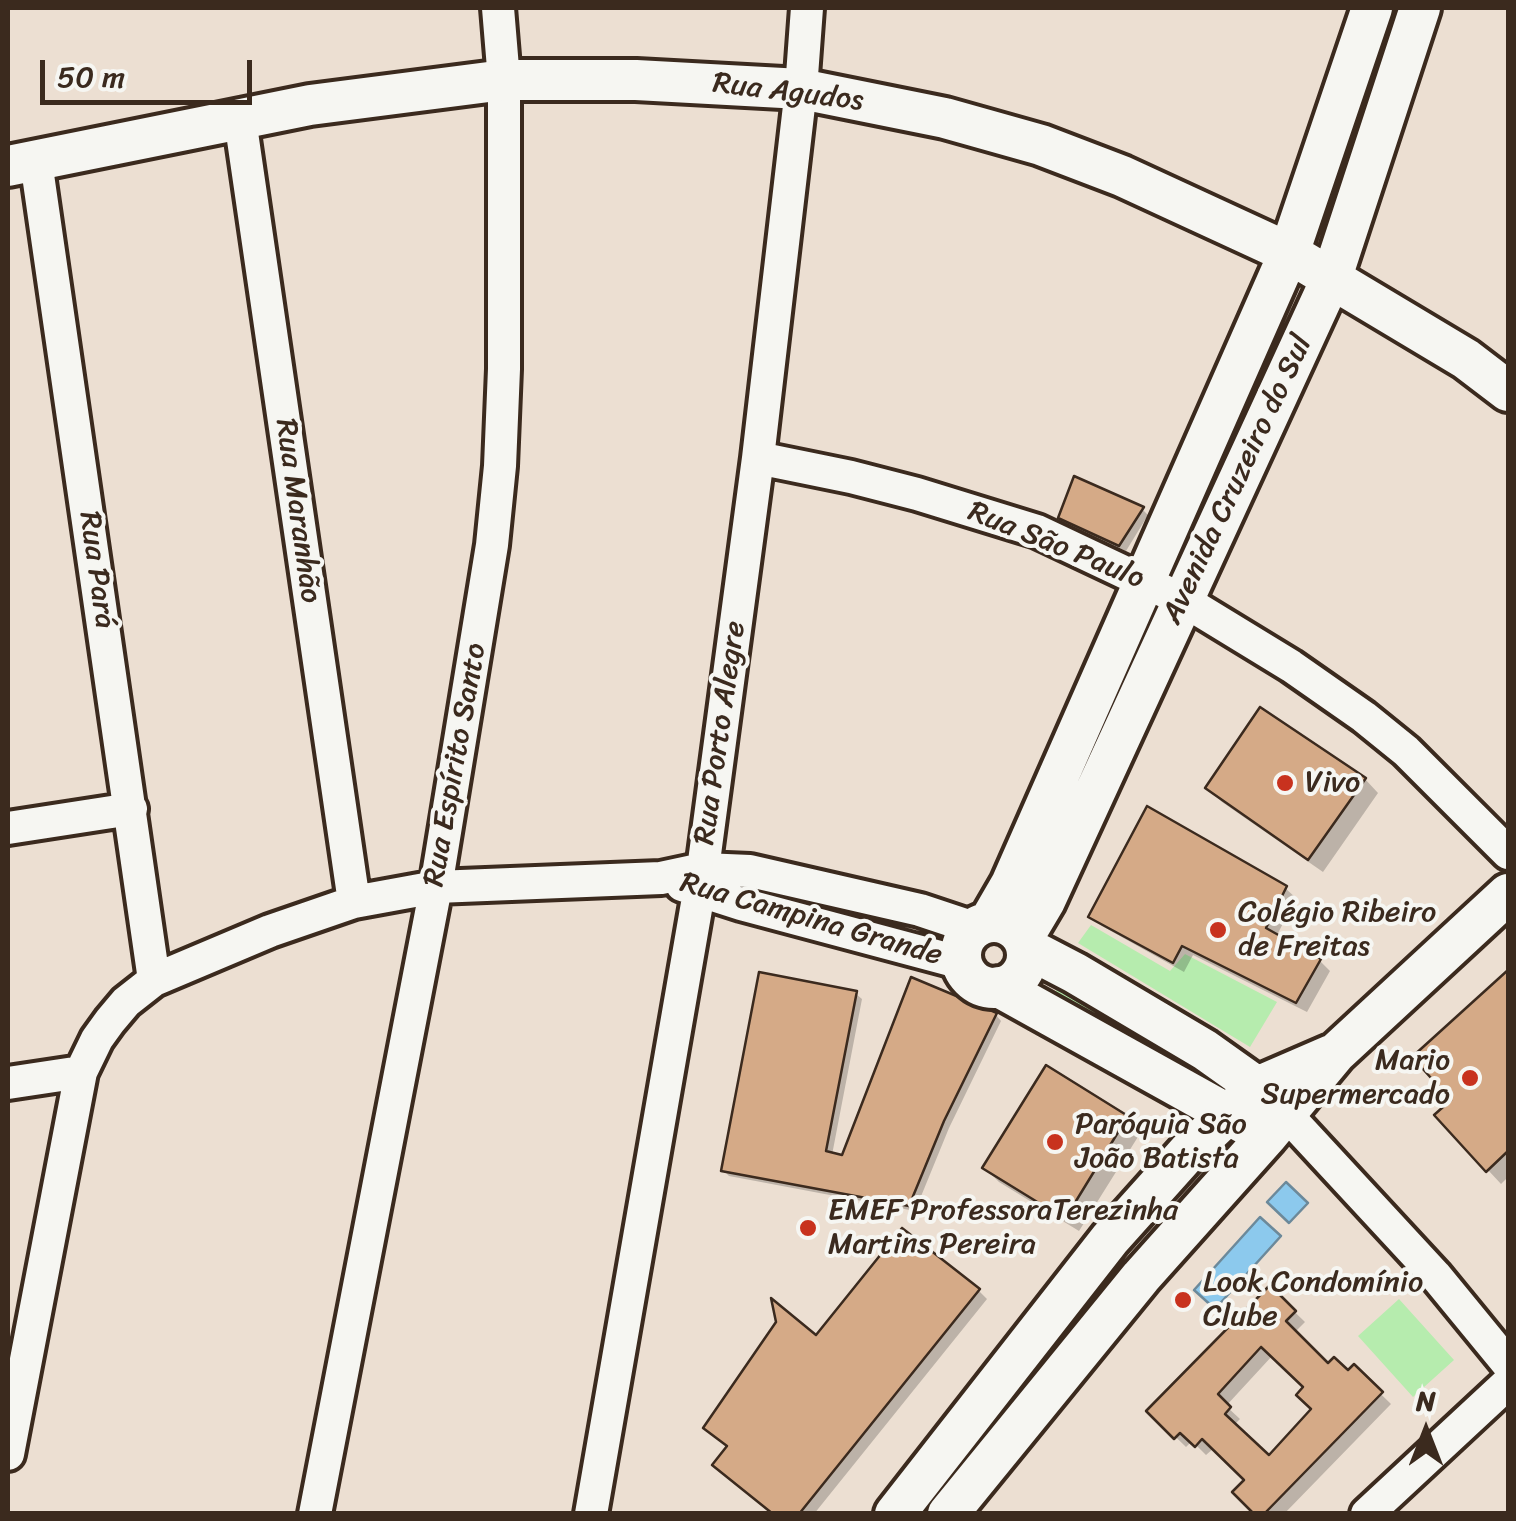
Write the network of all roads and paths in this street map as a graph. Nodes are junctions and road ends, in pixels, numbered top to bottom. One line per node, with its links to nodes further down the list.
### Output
1 (498, 8): 5 (street, Rua Espírito Santo)
2 (806, 8): 6 (street, Rua Porto Alegre)
3 (1372, 8): 9 (street, Avenida Cruzeiro do Sul)
4 (1420, 8): 10 (street, Avenida Cruzeiro do Sul)
5 (504, 80): 6 (street, Rua Agudos); 7 (street, Rua Agudos); 19 (street, Rua Espírito Santo)
6 (801, 89): 9 (street, Rua Agudos); 12 (street, Rua Porto Alegre)
7 (240, 119): 8 (street, Rua Agudos); 21 (street, Rua Maranhão)
8 (22, 164): 15 (street, Rua Pará)
9 (1289, 253): 10 (street, Rua Agudos); 13 (street, Avenida Cruzeiro do Sul)
10 (1332, 277): 11 (street, Rua Agudos); 14 (street, Avenida Cruzeiro do Sul)
11 (1508, 391)
12 (758, 458): 13 (street, Rua São Paulo); 18 (street, Rua Porto Alegre)
13 (1144, 580): 14 (street, Rua São Paulo); 22 (street, Avenida Cruzeiro do Sul)
14 (1183, 600): 17 (street, Rua São Paulo); 22 (street, Avenida Cruzeiro do Sul)
15 (131, 808): 16 (street); 23 (street, Rua Pará)
16 (8, 828)
17 (1508, 853)
18 (701, 880): 19 (street, Rua Campina Grande); 22 (street, Rua Campina Grande); 35 (street, Rua Porto Alegre)
19 (436, 888): 21 (street, Rua Campina Grande); 34 (street, Rua Espírito Santo)
20 (1508, 894): 24 (street)
21 (354, 902): 23 (street, Rua Campina Grande)
22 (995, 940): 27 (street, Rua Campina Grande); 28 (street, Rua Campina Grande)
23 (154, 980): 25 (street, Rua Campina Grande)
24 (1336, 1053): 27 (street); 29 (street)
25 (80, 1072): 26 (street); 30 (street, Rua Campina Grande)
26 (8, 1083)
27 (1256, 1086): 28 (street); 29 (street, Rua Campina Grande)
28 (1228, 1115): 29 (street, Rua Campina Grande); 36 (street)
29 (1276, 1125): 31 (street, Rua Campina Grande); 37 (street)
30 (19, 1338): 33 (street, Rua Campina Grande)
31 (1508, 1364)
32 (1508, 1384): 38 (street)
33 (8, 1454)
34 (314, 1514)
35 (592, 1514)
36 (895, 1514)
37 (948, 1514)
38 (1367, 1514)

